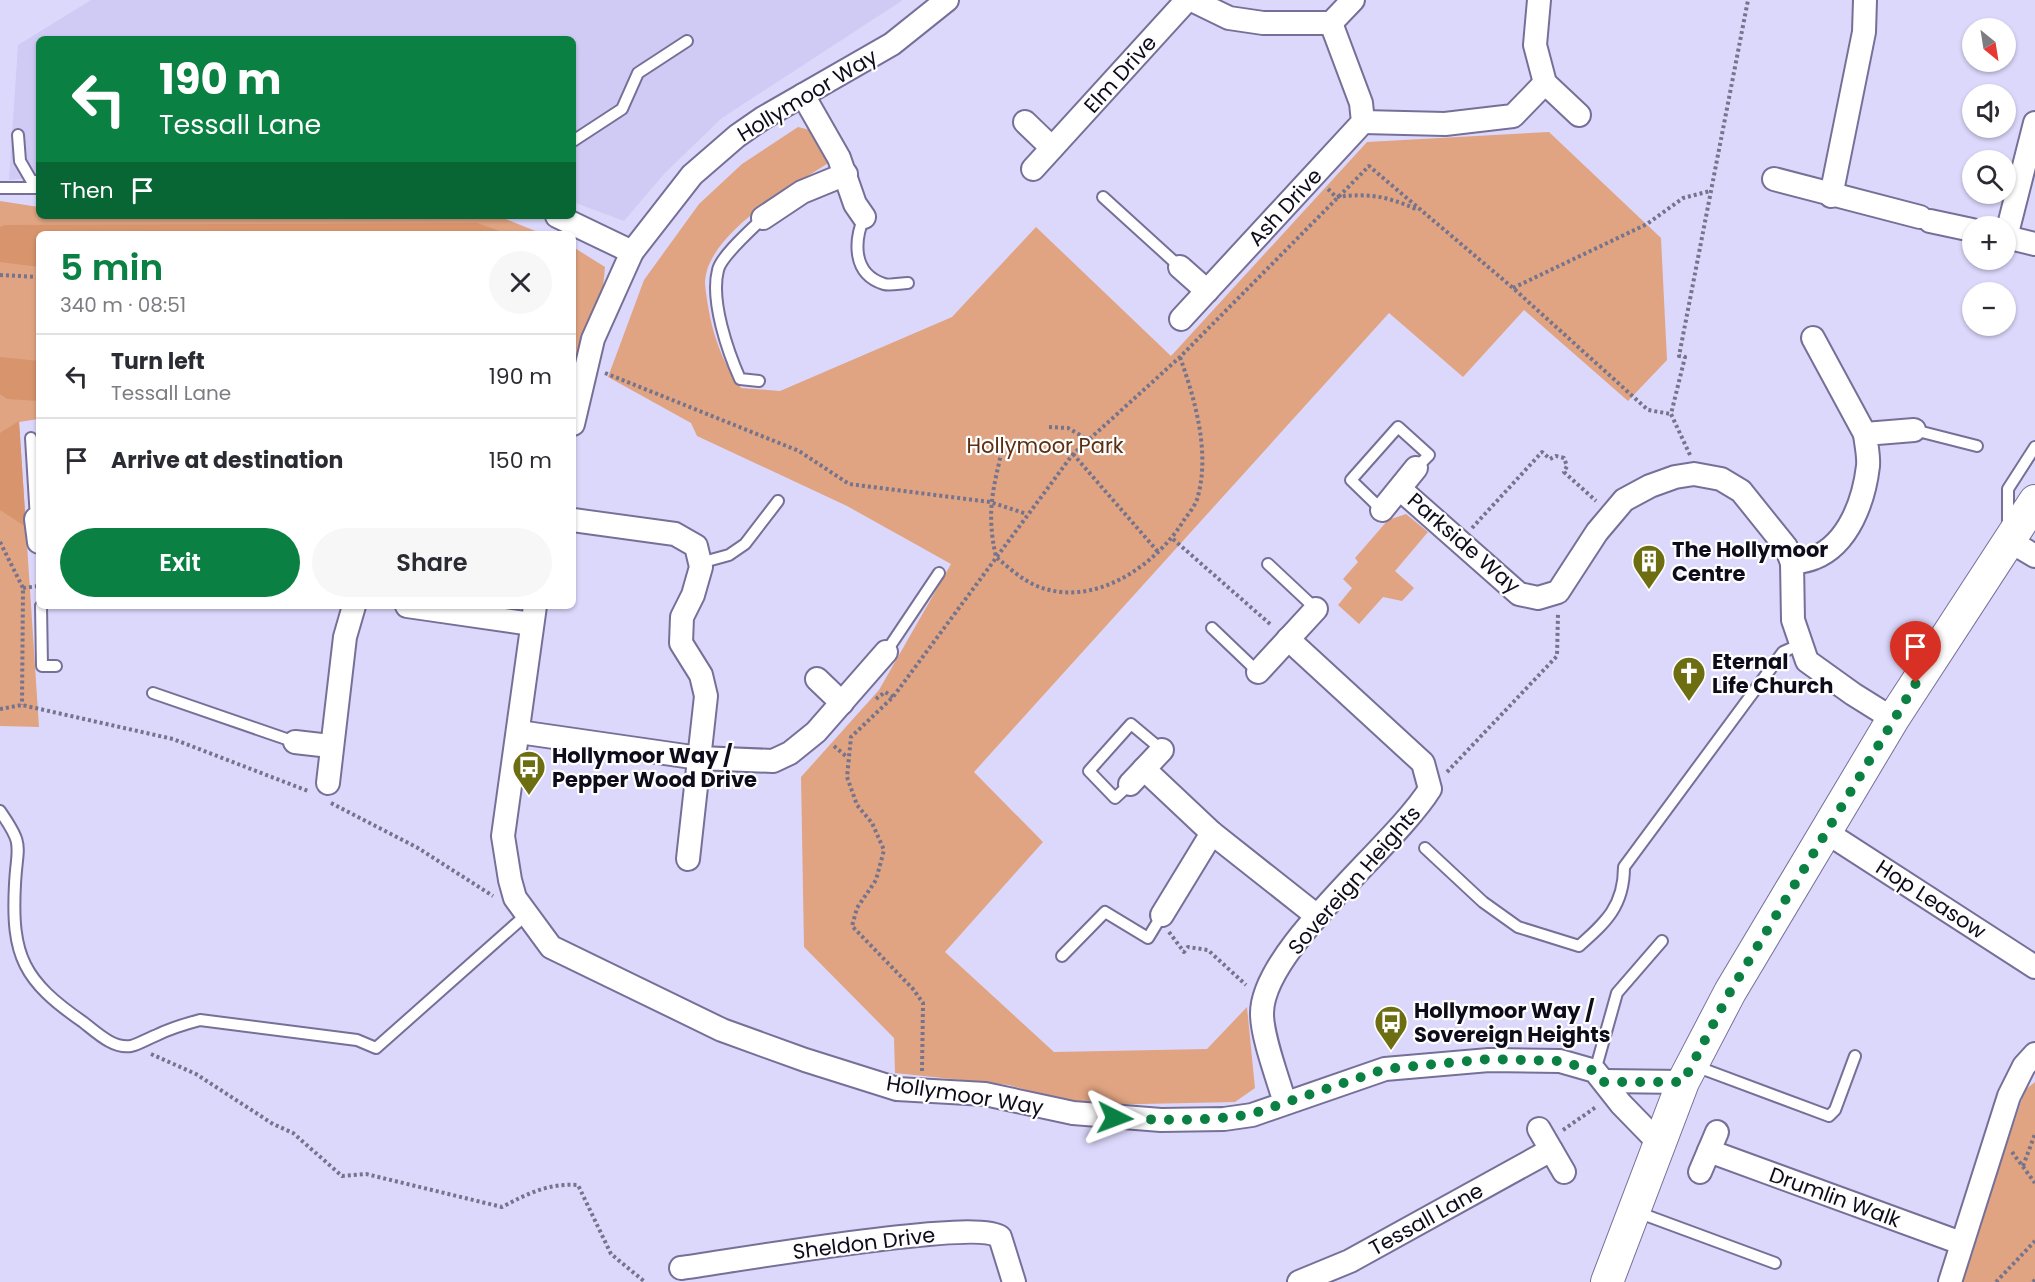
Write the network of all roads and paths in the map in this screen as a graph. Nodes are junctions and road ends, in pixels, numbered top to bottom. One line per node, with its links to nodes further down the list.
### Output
1 (947, 0): 11 (street, Hollymoor Way)
2 (1187, 0): 18 (street, Elm Drive)
3 (1192, 0): 8 (street)
4 (1353, 0): 8 (street)
5 (1539, 0): 10 (street)
6 (1748, 0): 25 (path)
7 (1865, 0): 26 (street)
8 (1331, 23): 14 (street)
9 (687, 41): 17 (lane)
10 (1545, 83): 12 (street); 14 (street)
11 (803, 95): 20 (street); 37 (street, Hollymoor Way)
12 (1579, 115)
13 (1025, 122): 18 (street)
14 (1363, 122): 43 (street, Ash Drive)
15 (2035, 123): 30 (street)
16 (18, 135): 22 (lane)
17 (576, 139)
18 (1052, 148): 19 (street, Elm Drive)
19 (1033, 169)
20 (846, 174): 31 (street); 32 (street)
21 (1774, 179): 26 (street)
22 (36, 181)
23 (0, 188): 24 (lane)
24 (36, 188)
25 (1711, 191): 42 (path); 50 (path)
26 (1831, 196): 34 (street)
27 (1103, 197): 38 (lane)
28 (1336, 197): 29 (path); 29 (path); 46 (path)
29 (1420, 210): 42 (path)
30 (2011, 216)
31 (864, 217): 41 (lane)
32 (763, 218): 48 (lane)
33 (563, 219): 37 (street)
34 (1962, 228)
35 (2016, 239): 36 (street)
36 (2035, 244)
37 (632, 252): 47 (street, Hollymoor Way)
38 (1180, 267): 43 (street)
39 (0, 275): 40 (path)
40 (36, 277)
41 (908, 283)
42 (1513, 288): 50 (path)
43 (1207, 291): 44 (street, Ash Drive)
44 (1181, 319)
45 (1813, 338): 53 (street)
46 (1180, 357): 55 (path); 71 (path)
47 (586, 365): 49 (street, Hollymoor Way); 65 (path)
48 (759, 381)
49 (576, 410)
50 (1671, 414): 61 (path)
51 (1049, 427): 55 (path)
52 (1914, 430): 53 (street); 57 (lane)
53 (1865, 434): 79 (street)
54 (31, 438): 69 (lane)
55 (1088, 439): 59 (path)
56 (1003, 446): 65 (path)
57 (1977, 446)
58 (2035, 447): 72 (lane)
59 (1073, 454): 67 (path); 75 (path)
60 (1416, 468): 62 (street, Parkside Way); 66 (lane)
61 (1694, 474): 68 (street); 79 (street)
62 (1400, 489): 66 (street, Parkside Way); 74 (street, Parkside Way)
63 (778, 501): 78 (lane)
64 (2035, 501): 72 (street)
65 (990, 502): 67 (path); 76 (path)
66 (1382, 510)
67 (1027, 514): 76 (path)
68 (1611, 515): 74 (path); 84 (street)
69 (36, 519)
70 (576, 520): 78 (street)
71 (1173, 539): 75 (path); 90 (path)
72 (2008, 540): 77 (street); 102 (street)
73 (0, 542): 83 (path)
74 (1460, 542): 84 (street, Parkside Way)
75 (1159, 553): 76 (path)
76 (996, 556): 109 (path)
77 (2035, 556)
78 (700, 562): 108 (street)
79 (1792, 563): 93 (street)
80 (1268, 564): 88 (lane)
81 (939, 573): 94 (lane)
82 (36, 586): 83 (path)
83 (23, 588): 100 (path)
84 (1558, 592): 111 (path)
85 (41, 609): 95 (lane)
86 (353, 609): 105 (street)
87 (449, 609): 89 (street)
88 (1316, 609): 92 (street)
89 (533, 615): 103 (street, Hollymoor Way)
90 (1270, 624)
91 (1212, 628): 96 (lane)
92 (1288, 639): 96 (street); 111 (street, Sovereign Heights)
93 (1802, 644): 102 (street); 116 (lane)
94 (886, 652): 99 (street)
95 (56, 666)
96 (1258, 672)
97 (818, 679): 99 (street)
98 (153, 693): 104 (lane)
99 (842, 703): 108 (street)
100 (22, 705): 101 (path); 112 (path)
101 (0, 709)
102 (1893, 719): 114 (street)
103 (519, 732): 108 (street); 118 (street, Hollymoor Way)
104 (296, 742): 105 (street)
105 (330, 746): 112 (street)
106 (834, 746): 109 (path)
107 (1162, 750): 110 (street); 110 (lane)
108 (699, 758): 117 (street)
109 (848, 758): 130 (path)
110 (1137, 776): 115 (street)
111 (1431, 789): 120 (street, Sovereign Heights)
112 (324, 793): 118 (path)
113 (0, 811): 125 (lane)
114 (1826, 832): 123 (street, Hop Leasow); 128 (street)
115 (1212, 833): 119 (street); 120 (street)
116 (1425, 849)
117 (688, 859)
118 (526, 915): 125 (lane); 130 (street, Hollymoor Way)
119 (1162, 915): 122 (lane); 124 (path)
120 (1317, 916): 124 (street, Sovereign Heights)
121 (1662, 941): 129 (lane)
122 (1062, 956)
123 (2035, 967)
124 (1264, 1001): 131 (street, Sovereign Heights)
125 (131, 1046): 145 (path)
126 (2035, 1054): 132 (street)
127 (1855, 1056): 128 (lane)
128 (1688, 1074): 129 (street, Hollymoor Way); 135 (street)
129 (1600, 1076): 131 (street, Hollymoor Way); 134 (path); 135 (street)
130 (919, 1091): 131 (street, Hollymoor Way)
131 (1285, 1103)
132 (1997, 1133): 136 (path); 142 (street)
133 (2035, 1134): 136 (path)
134 (1545, 1140): 137 (street); 147 (street, Tessall Lane)
135 (1659, 1143): 140 (street)
136 (2023, 1167): 139 (path)
137 (1564, 1172)
138 (1700, 1172): 142 (street, Drumlin Walk)
139 (2035, 1183)
140 (1634, 1211): 143 (lane); 148 (street)
141 (2035, 1241): 150 (path)
142 (1961, 1243): 149 (street)
143 (1774, 1263)
144 (681, 1268): 146 (street, Sheldon Drive)
145 (645, 1282)
146 (1014, 1282)
147 (1299, 1282)
148 (1607, 1282)
149 (1950, 1282)
150 (1996, 1282)

